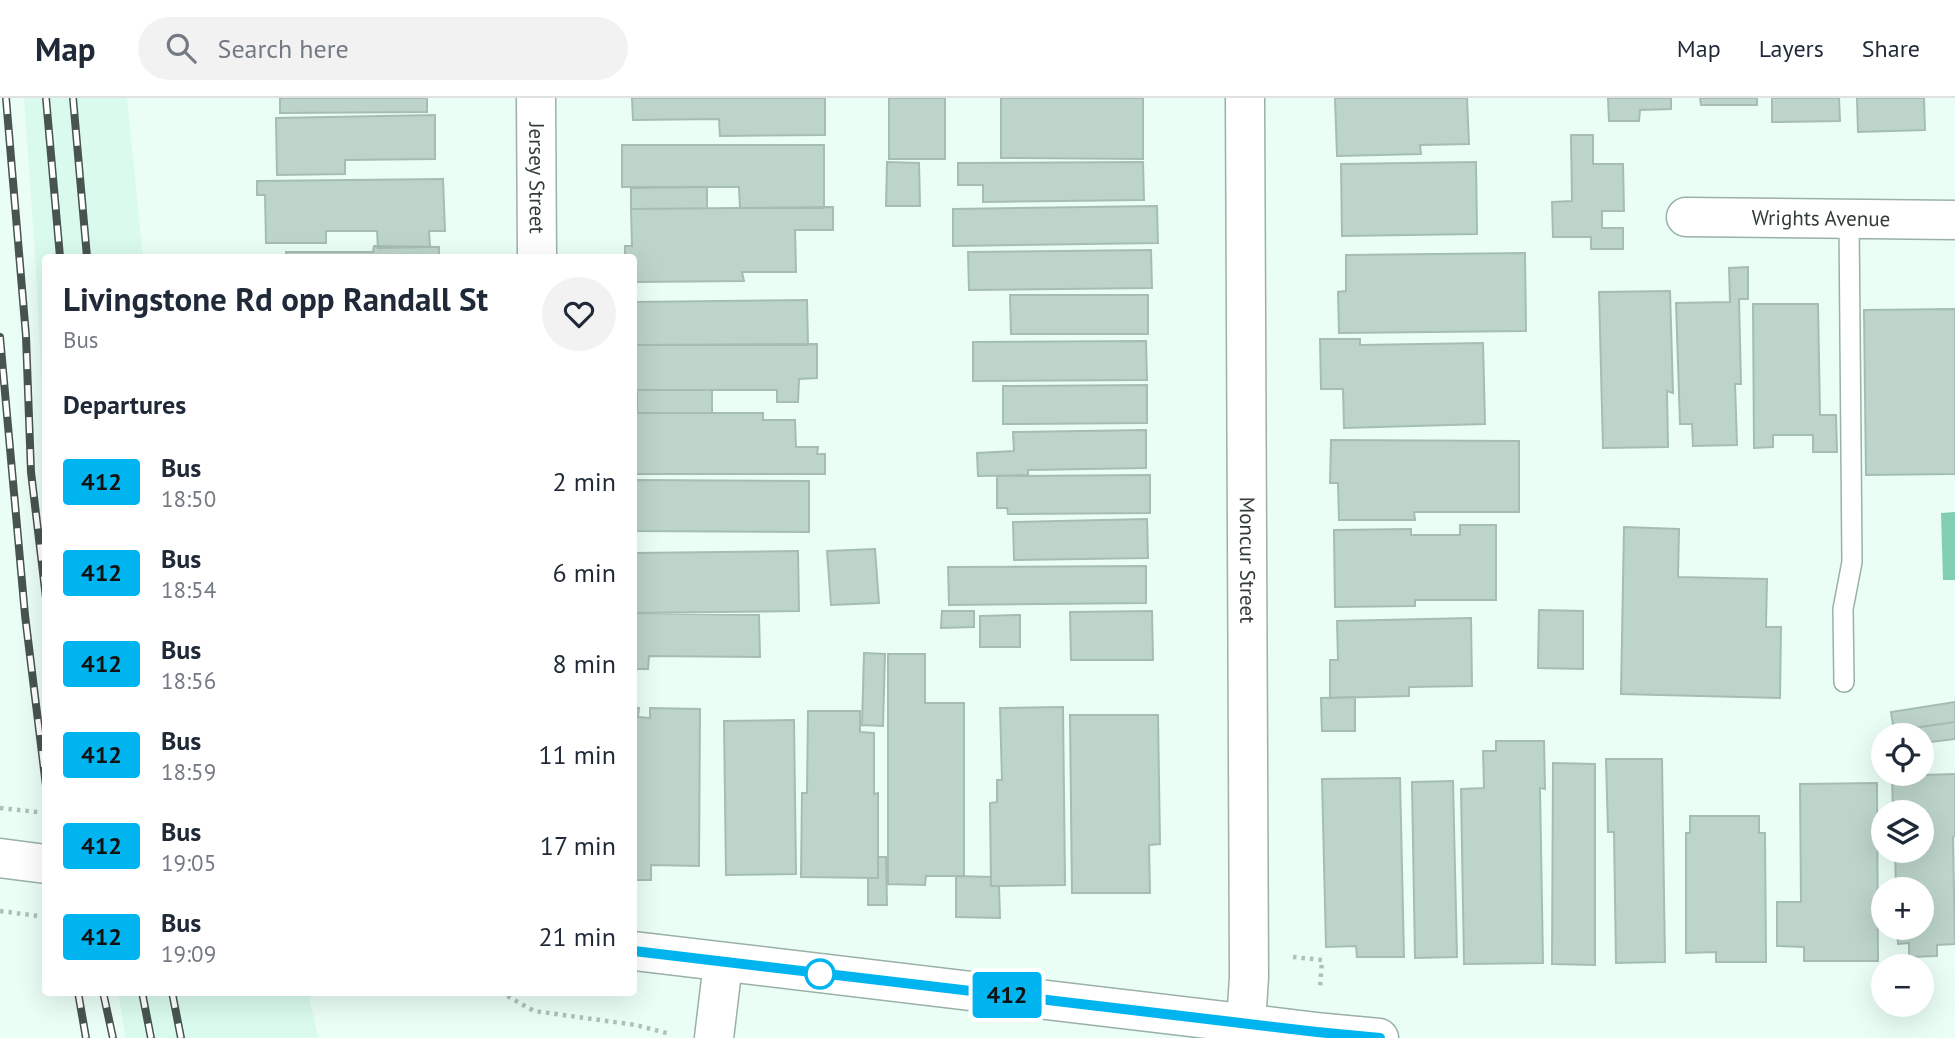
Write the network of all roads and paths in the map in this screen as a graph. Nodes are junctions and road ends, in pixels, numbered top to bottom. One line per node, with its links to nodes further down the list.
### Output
1 (536, 98): 6 (street, Jersey Street)
2 (1245, 98): 17 (street, Moncur Street)
3 (1686, 217): 4 (street, Wrights Avenue)
4 (1849, 219): 5 (street, Wrights Avenue); 7 (lane)
5 (1955, 220)
6 (537, 254)
7 (1844, 682)
8 (0, 808): 9 (path)
9 (42, 813)
10 (0, 858): 11 (street)
11 (42, 863)
12 (0, 911): 13 (path)
13 (42, 916)
14 (637, 951): 15 (street)
15 (723, 963): 17 (street); 18 (street)
16 (506, 996): 18 (path)
17 (1246, 1023): 19 (street)
18 (698, 1037)
19 (1380, 1038)

